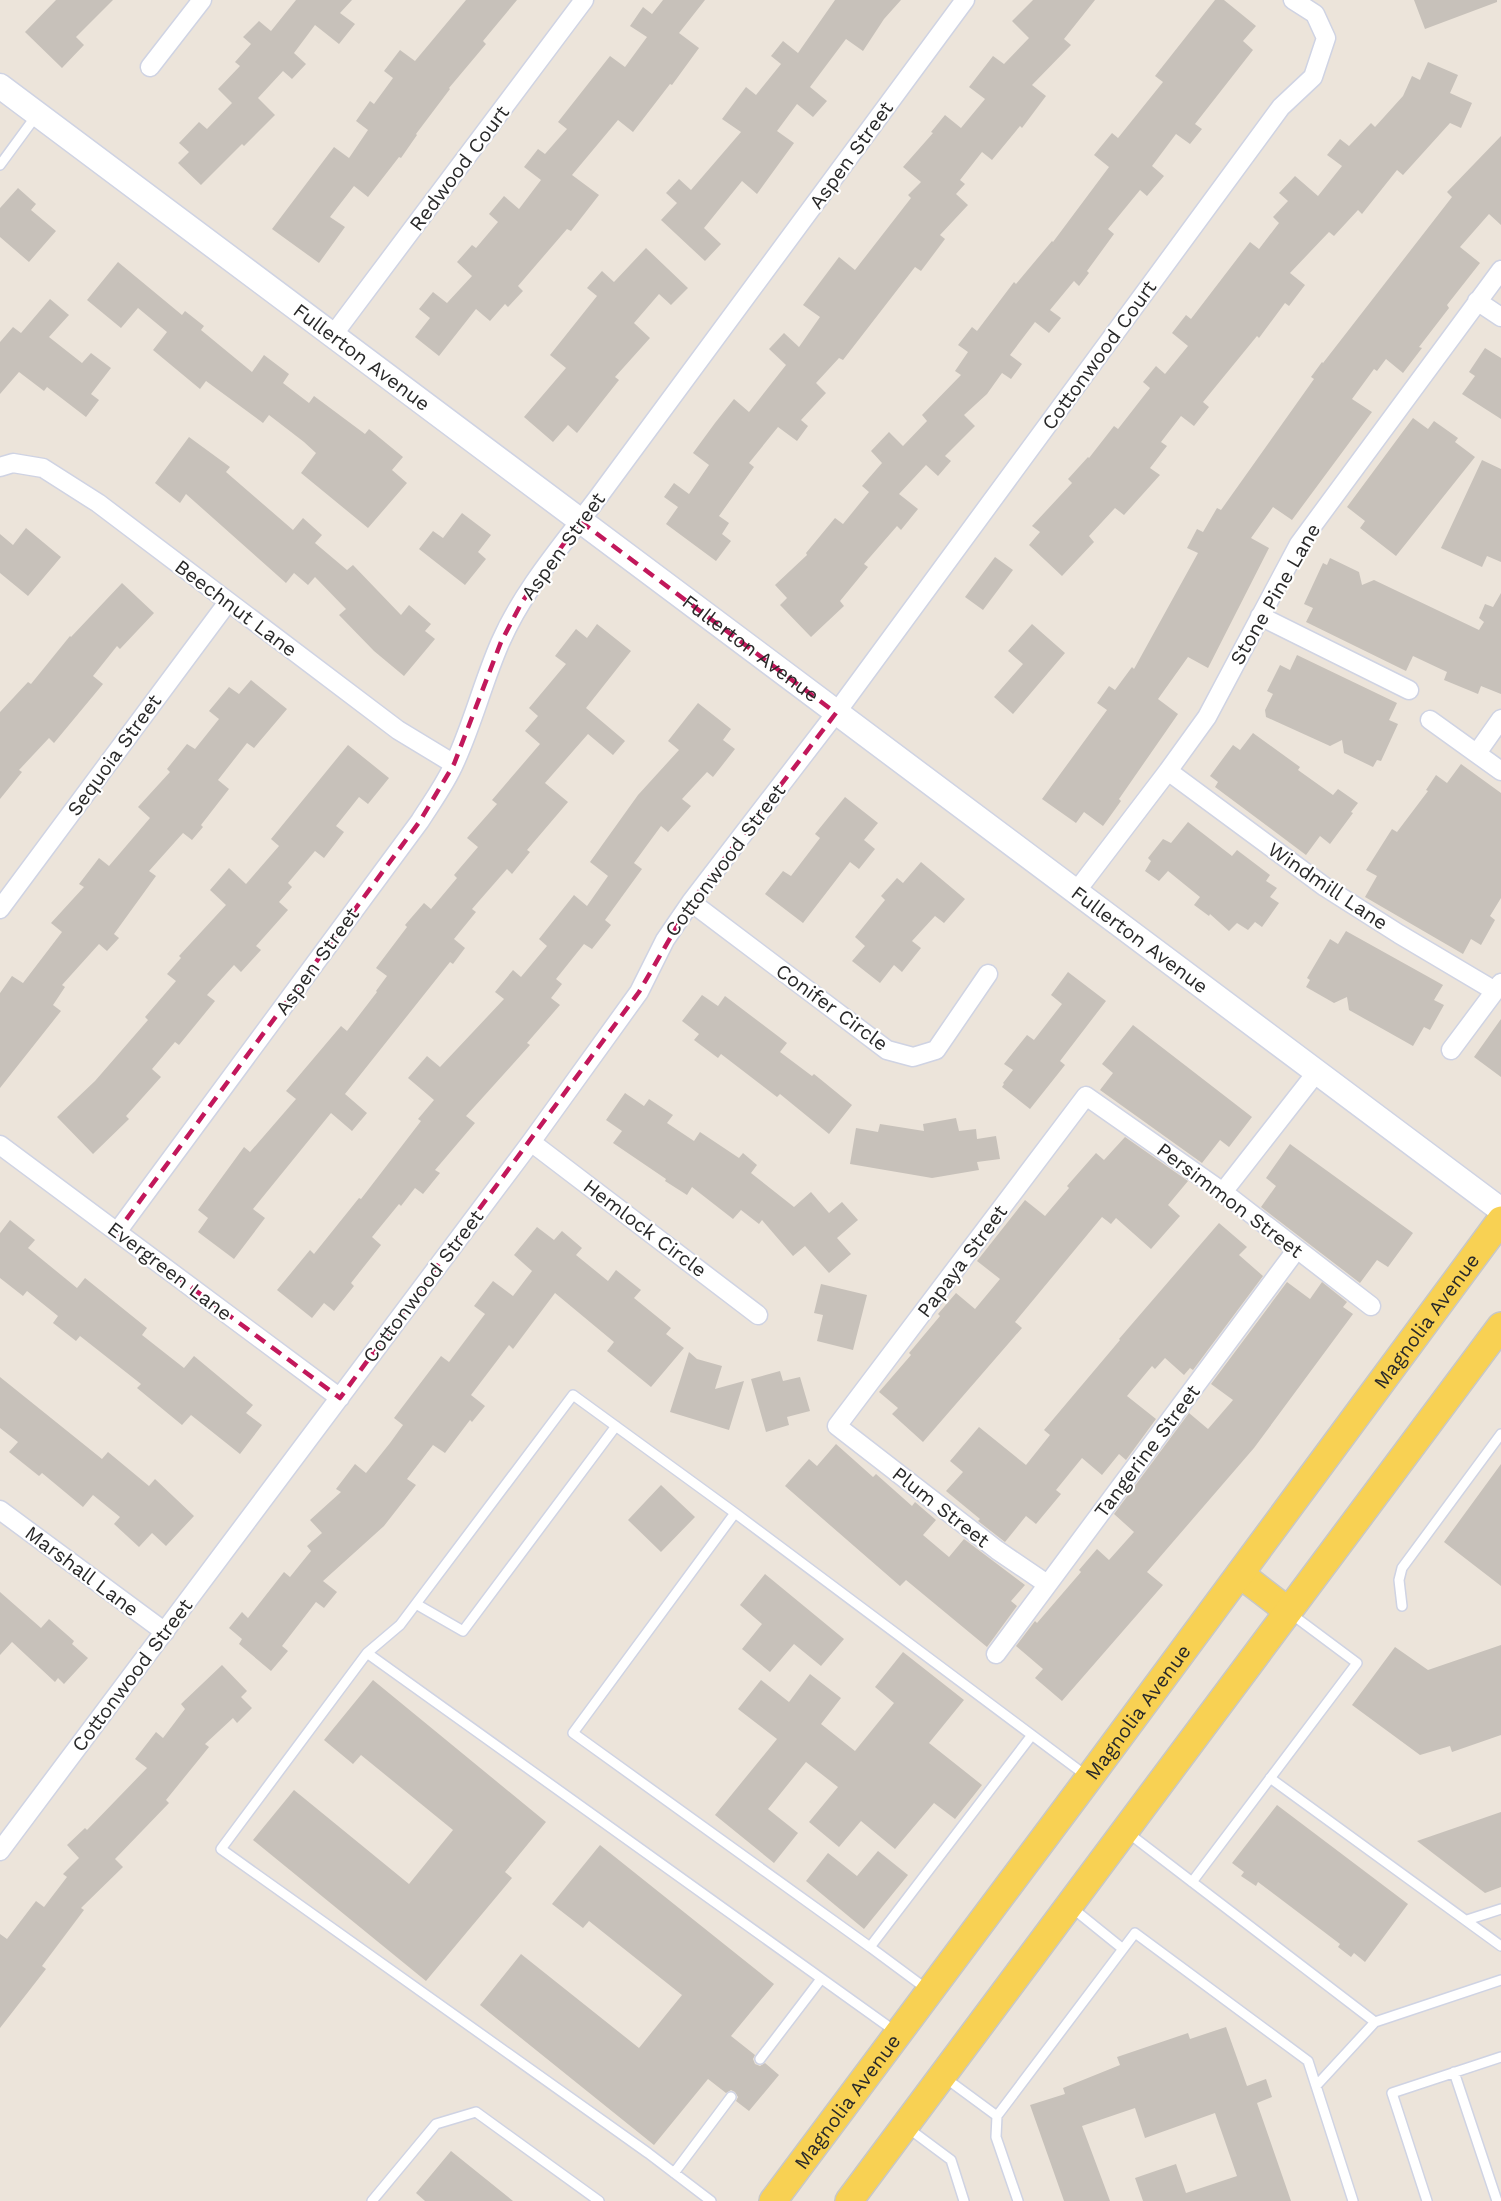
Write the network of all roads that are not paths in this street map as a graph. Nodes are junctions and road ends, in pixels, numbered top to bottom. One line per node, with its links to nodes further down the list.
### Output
1 (202, 0): 5 (street)
2 (584, 0): 12 (street, Redwood Court)
3 (965, 0): 14 (street, Aspen Street)
4 (1293, 0): 18 (street, Cottonwood Court)
5 (150, 67)
6 (0, 86): 7 (main road, Fullerton Avenue)
7 (38, 114): 8 (lane); 12 (main road, Fullerton Avenue)
8 (0, 165)
9 (1501, 270): 10 (street, Stone Pine Lane)
10 (1477, 302): 11 (street); 16 (street, Stone Pine Lane)
11 (1501, 317)
12 (333, 335): 14 (main road, Fullerton Avenue)
13 (6, 465): 15 (street, Beechnut Lane)
14 (580, 521): 18 (main road, Fullerton Avenue); 22 (street, Aspen Street)
15 (228, 602): 22 (street, Beechnut Lane); 27 (street, Sequoia Street)
16 (1260, 616): 17 (street); 23 (street, Stone Pine Lane)
17 (1410, 690)
18 (836, 713): 25 (main road, Fullerton Avenue); 26 (street, Cottonwood Street)
19 (1501, 719): 21 (street)
20 (1430, 720): 21 (street)
21 (1477, 753): 24 (street)
22 (454, 764): 38 (street, Aspen Street)
23 (1168, 771): 25 (street, Stone Pine Lane); 29 (street, Windmill Lane)
24 (1501, 771)
25 (1075, 893): 31 (main road, Fullerton Avenue)
26 (690, 902): 28 (street, Conifer Circle); 33 (street, Cottonwood Street)
27 (0, 909)
28 (988, 974)
29 (1498, 987): 30 (street)
30 (1451, 1050)
31 (1316, 1073): 35 (street); 36 (main road, Fullerton Avenue)
32 (1086, 1096): 35 (street, Persimmon Street); 45 (street, Papaya Street)
33 (531, 1142): 41 (street, Hemlock Circle); 43 (street, Cottonwood Street)
34 (0, 1145): 38 (street, Evergreen Lane)
35 (1223, 1192): 39 (street, Persimmon Street)
36 (1501, 1210)
37 (1501, 1220): 49 (main road, Magnolia Avenue)
38 (117, 1232): 43 (street, Evergreen Lane)
39 (1297, 1249): 40 (street, Persimmon Street); 50 (street, Tangerine Street)
40 (1371, 1306)
41 (758, 1315)
42 (1501, 1326): 53 (main road)
43 (340, 1398): 54 (street, Cottonwood Street)
44 (616, 1426): 48 (lane); 51 (lane); 51 (lane)
45 (837, 1426): 50 (street, Plum Street)
46 (1501, 1434): 52 (lane)
47 (0, 1510): 54 (street, Marshall Lane)
48 (735, 1513): 57 (lane); 67 (lane)
49 (1240, 1574): 53 (main road); 58 (main road, Magnolia Avenue)
50 (1047, 1584): 56 (street, Tangerine Street)
51 (416, 1604): 55 (lane)
52 (1402, 1606)
53 (1288, 1611): 59 (lane); 60 (main road)
54 (165, 1632): 61 (street, Cottonwood Street)
55 (368, 1653): 69 (lane); 82 (lane)
56 (996, 1654)
57 (1032, 1736): 58 (lane); 67 (lane)
58 (1089, 1778): 71 (main road, Magnolia Avenue)
59 (1270, 1778): 62 (lane); 65 (lane)
60 (1125, 1831): 62 (lane); 63 (main road)
61 (0, 1851)
62 (1192, 1882): 72 (lane)
63 (1069, 1905): 68 (lane); 77 (main road)
64 (1501, 1909): 65 (lane)
65 (1467, 1920): 66 (lane)
66 (1501, 1946)
67 (870, 1947): 71 (lane)
68 (1123, 1948): 78 (lane); 80 (lane)
69 (821, 1979): 73 (lane); 75 (lane)
70 (1501, 1980): 72 (lane)
71 (930, 1992): 73 (main road, Magnolia Avenue)
72 (1375, 2022): 78 (lane)
73 (898, 2034): 86 (main road, Magnolia Avenue)
74 (1501, 2057): 76 (lane)
75 (760, 2059)
76 (1454, 2072): 91 (lane); 92 (lane)
77 (942, 2076): 80 (lane); 81 (main road)
78 (1316, 2086): 90 (lane)
79 (731, 2097): 82 (lane)
80 (997, 2116): 89 (lane)
81 (905, 2125): 87 (main road); 88 (lane)
82 (674, 2173): 85 (lane)
83 (372, 2201): 84 (lane)
84 (599, 2201)
85 (711, 2201)
86 (773, 2201)
87 (849, 2201)
88 (964, 2201)
89 (1018, 2201)
90 (1353, 2201)
91 (1427, 2201)
92 (1497, 2201)

